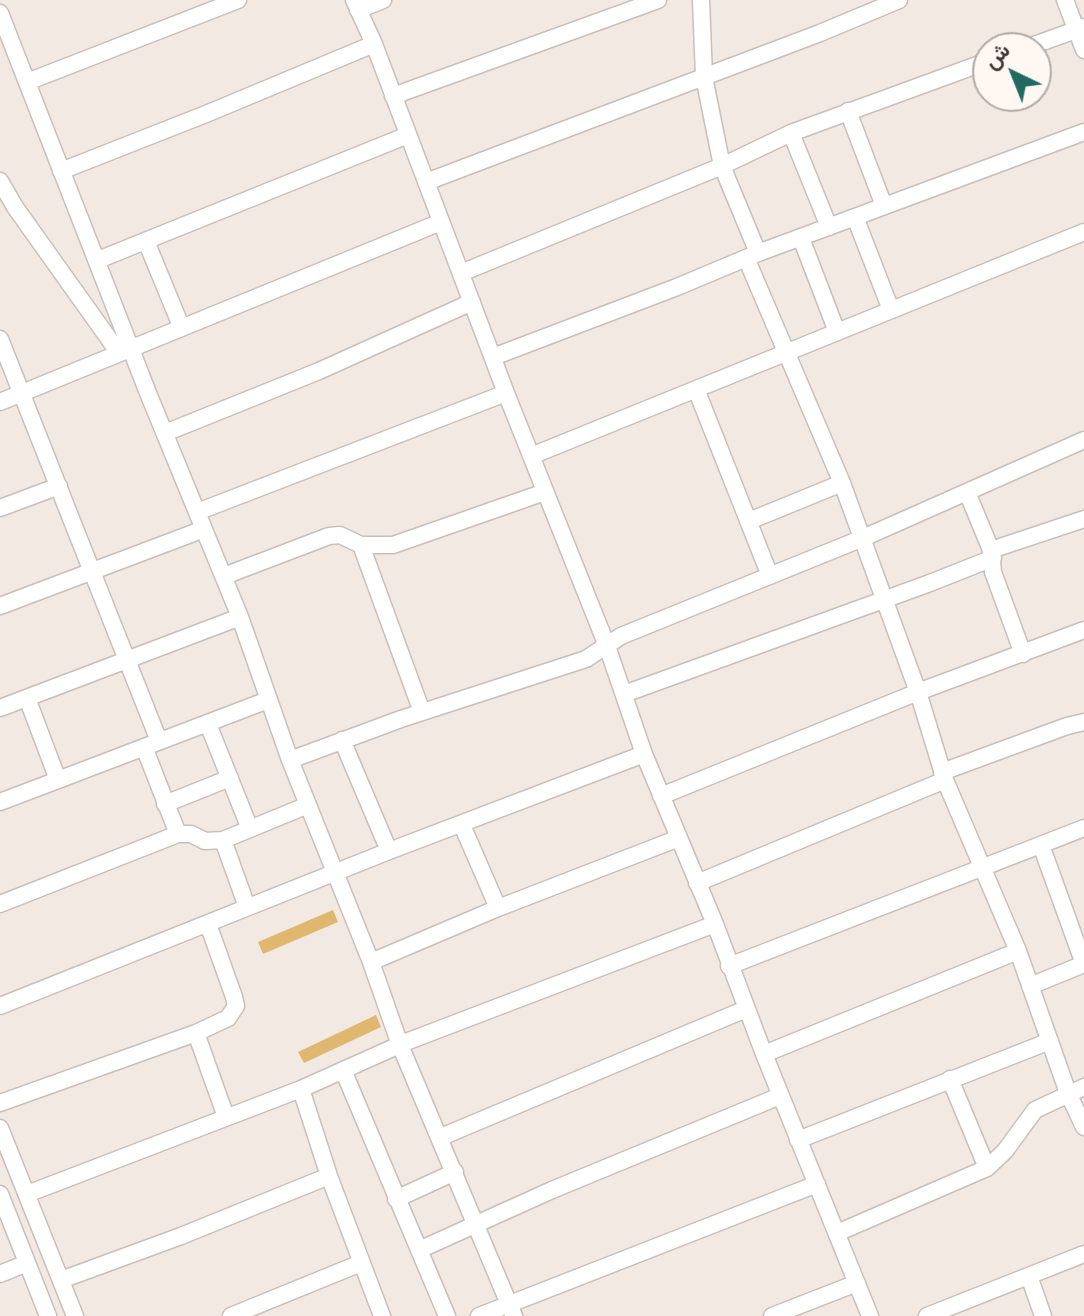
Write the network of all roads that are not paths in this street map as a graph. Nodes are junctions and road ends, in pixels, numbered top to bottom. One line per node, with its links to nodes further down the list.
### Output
1 (238, 0): 16 (street)
2 (383, 0): 7 (street)
3 (658, 0): 8 (street)
4 (701, 0): 15 (street)
5 (899, 0): 15 (street)
6 (1065, 0): 10 (street)
7 (356, 5): 12 (street)
8 (619, 6): 17 (street)
9 (0, 13): 16 (street)
10 (1080, 28): 11 (street); 13 (street)
11 (1052, 38)
12 (374, 44): 17 (street); 23 (street)
13 (1084, 50)
14 (972, 67): 18 (street)
15 (704, 77): 22 (street); 25 (street)
16 (27, 82): 23 (street)
17 (393, 96): 21 (street)
18 (848, 111): 20 (street); 26 (street)
19 (1084, 132): 26 (street)
20 (791, 133): 22 (street); 29 (street)
21 (408, 135): 25 (street); 32 (street)
22 (722, 166): 33 (street); 35 (street)
23 (61, 171): 34 (street)
24 (0, 181): 41 (street)
25 (426, 182): 28 (street)
26 (884, 206): 27 (street)
27 (855, 217): 29 (street); 37 (street)
28 (441, 222): 35 (street); 38 (street)
29 (829, 227): 31 (street)
30 (1084, 232): 37 (street)
31 (801, 238): 33 (street); 39 (street)
32 (146, 241): 34 (street); 38 (street)
33 (752, 256): 42 (street); 43 (street)
34 (98, 260): 41 (street)
35 (461, 273): 36 (street)
36 (472, 302): 43 (street); 48 (street)
37 (891, 310): 39 (street)
38 (181, 326): 41 (street)
39 (837, 332): 42 (street)
40 (0, 339): 45 (street)
41 (126, 350): 45 (street); 48 (street)
42 (785, 353): 44 (street); 51 (street)
43 (493, 357): 46 (street)
44 (696, 389): 50 (street); 58 (street)
45 (22, 393): 47 (street); 52 (street)
46 (506, 393): 50 (street); 56 (street)
47 (0, 402)
48 (165, 433): 56 (street)
49 (1084, 440): 54 (street)
50 (531, 456): 53 (street)
51 (842, 483): 58 (street); 60 (street)
52 (59, 486): 55 (street); 63 (street)
53 (545, 492): 61 (street); 70 (street)
54 (967, 492): 60 (street); 62 (street)
55 (0, 508)
56 (197, 512): 59 (street)
57 (1084, 519): 62 (street)
58 (749, 521): 65 (street)
59 (204, 529): 63 (street); 64 (street)
60 (863, 538): 65 (street); 66 (street)
61 (361, 545): 64 (street); 78 (street)
62 (992, 554): 66 (street); 71 (street)
63 (92, 570): 67 (street); 72 (street)
64 (224, 576): 68 (street)
65 (770, 576): 70 (street)
66 (885, 599): 73 (street); 74 (street)
67 (0, 606)
68 (240, 617): 72 (street); 76 (street)
69 (1084, 630): 71 (street)
70 (607, 646): 74 (street); 78 (street)
71 (1023, 654): 73 (street)
72 (129, 661): 75 (street); 82 (street)
73 (918, 692): 85 (street); 88 (street)
74 (624, 694): 83 (street)
75 (27, 698): 77 (street); 87 (street)
76 (268, 700): 80 (street); 84 (street)
77 (0, 708)
78 (422, 712): 81 (street)
79 (1084, 722): 85 (street)
80 (208, 724): 82 (street); 86 (street)
81 (342, 740): 84 (street); 99 (street)
82 (151, 744): 87 (street); 90 (street)
83 (644, 754): 88 (street); 92 (street)
84 (290, 760): 91 (street)
85 (944, 776): 100 (street); 102 (street)
86 (230, 778): 90 (street); 94 (street)
87 (58, 780): 89 (street)
88 (661, 796): 96 (street)
89 (0, 802)
90 (165, 804): 95 (street)
91 (308, 805): 94 (street); 101 (street)
92 (462, 825): 99 (street); 105 (street)
93 (1084, 828): 98 (street)
94 (250, 829): 97 (street)
95 (178, 834): 97 (street); 103 (street)
96 (679, 838): 102 (street); 105 (street)
97 (223, 840): 104 (street)
98 (1041, 845): 100 (street); 108 (street)
99 (389, 851): 101 (street)
100 (980, 866): 109 (street); 112 (street)
101 (336, 873): 104 (street); 110 (street)
102 (697, 883): 107 (street)
103 (0, 904)
104 (247, 907): 106 (street)
105 (498, 908): 110 (street)
106 (208, 924): 114 (street); 116 (street)
107 (715, 924): 112 (street); 118 (street)
108 (1080, 937): 111 (street)
109 (1018, 951): 113 (street); 119 (street)
110 (371, 962): 118 (street)
111 (1084, 964): 113 (street)
112 (729, 966): 115 (street)
113 (1030, 986): 117 (street)
114 (0, 1006)
115 (746, 1009): 119 (street); 129 (street)
116 (196, 1033): 125 (street); 126 (street)
117 (1050, 1041): 121 (street); 123 (street)
118 (400, 1045): 120 (street); 129 (street)
119 (764, 1054): 124 (street)
120 (343, 1070): 122 (street); 137 (street)
121 (950, 1079): 130 (street); 131 (street)
122 (301, 1089): 126 (street); 133 (street)
123 (1076, 1090): 127 (street); 131 (street)
124 (780, 1096): 130 (street); 138 (street)
125 (0, 1103)
126 (226, 1117): 136 (street)
127 (1084, 1127)
128 (0, 1128): 136 (street)
129 (441, 1137): 132 (street)
130 (798, 1140): 134 (street)
131 (987, 1168): 139 (street)
132 (455, 1172): 137 (street); 138 (street)
133 (329, 1176): 143 (street); 146 (street)
134 (817, 1184): 139 (street); 148 (street)
135 (0, 1194): 142 (street)
136 (27, 1194): 146 (street)
137 (396, 1199): 140 (street)
138 (475, 1224): 140 (street); 148 (street)
139 (837, 1233): 147 (street)
140 (419, 1250): 153 (street)
141 (1084, 1254): 145 (street)
142 (27, 1263): 144 (street); 149 (street)
143 (361, 1263): 151 (street); 152 (street)
144 (0, 1274)
145 (1029, 1276): 157 (street); 158 (street)
146 (61, 1280): 150 (street)
147 (857, 1283): 155 (street); 156 (street)
148 (512, 1310): 154 (street)
149 (48, 1316)
150 (75, 1316)
151 (231, 1316)
152 (382, 1316)
153 (447, 1316)
154 (479, 1316)
155 (772, 1316)
156 (870, 1316)
157 (927, 1316)
158 (1043, 1316)

